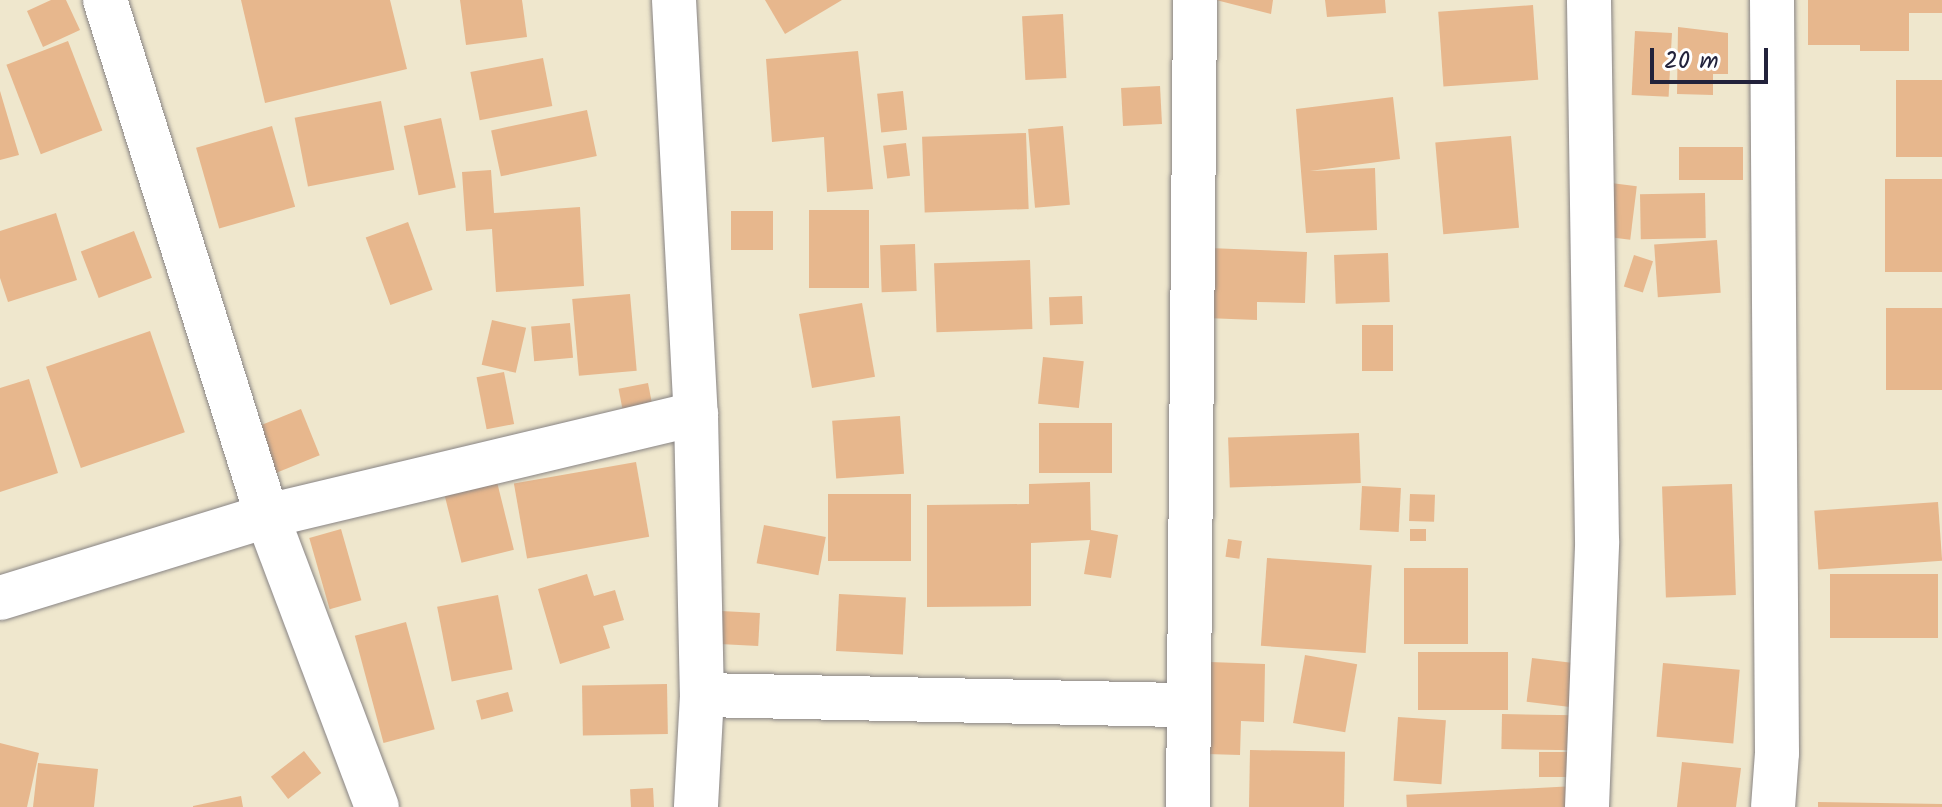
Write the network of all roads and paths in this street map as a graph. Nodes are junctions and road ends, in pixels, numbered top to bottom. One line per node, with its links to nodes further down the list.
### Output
1 (105, 0): 7 (street)
2 (674, 0): 6 (street)
3 (1195, 0): 10 (street)
4 (1589, 0): 14 (street)
5 (1772, 0): 15 (street)
6 (696, 414): 7 (street); 9 (street)
7 (267, 516): 8 (street); 11 (street)
8 (0, 598)
9 (702, 695): 10 (street); 12 (street)
10 (1186, 705): 13 (street)
11 (377, 807)
12 (696, 807)
13 (1188, 807)
14 (1587, 807)
15 (1773, 807)

